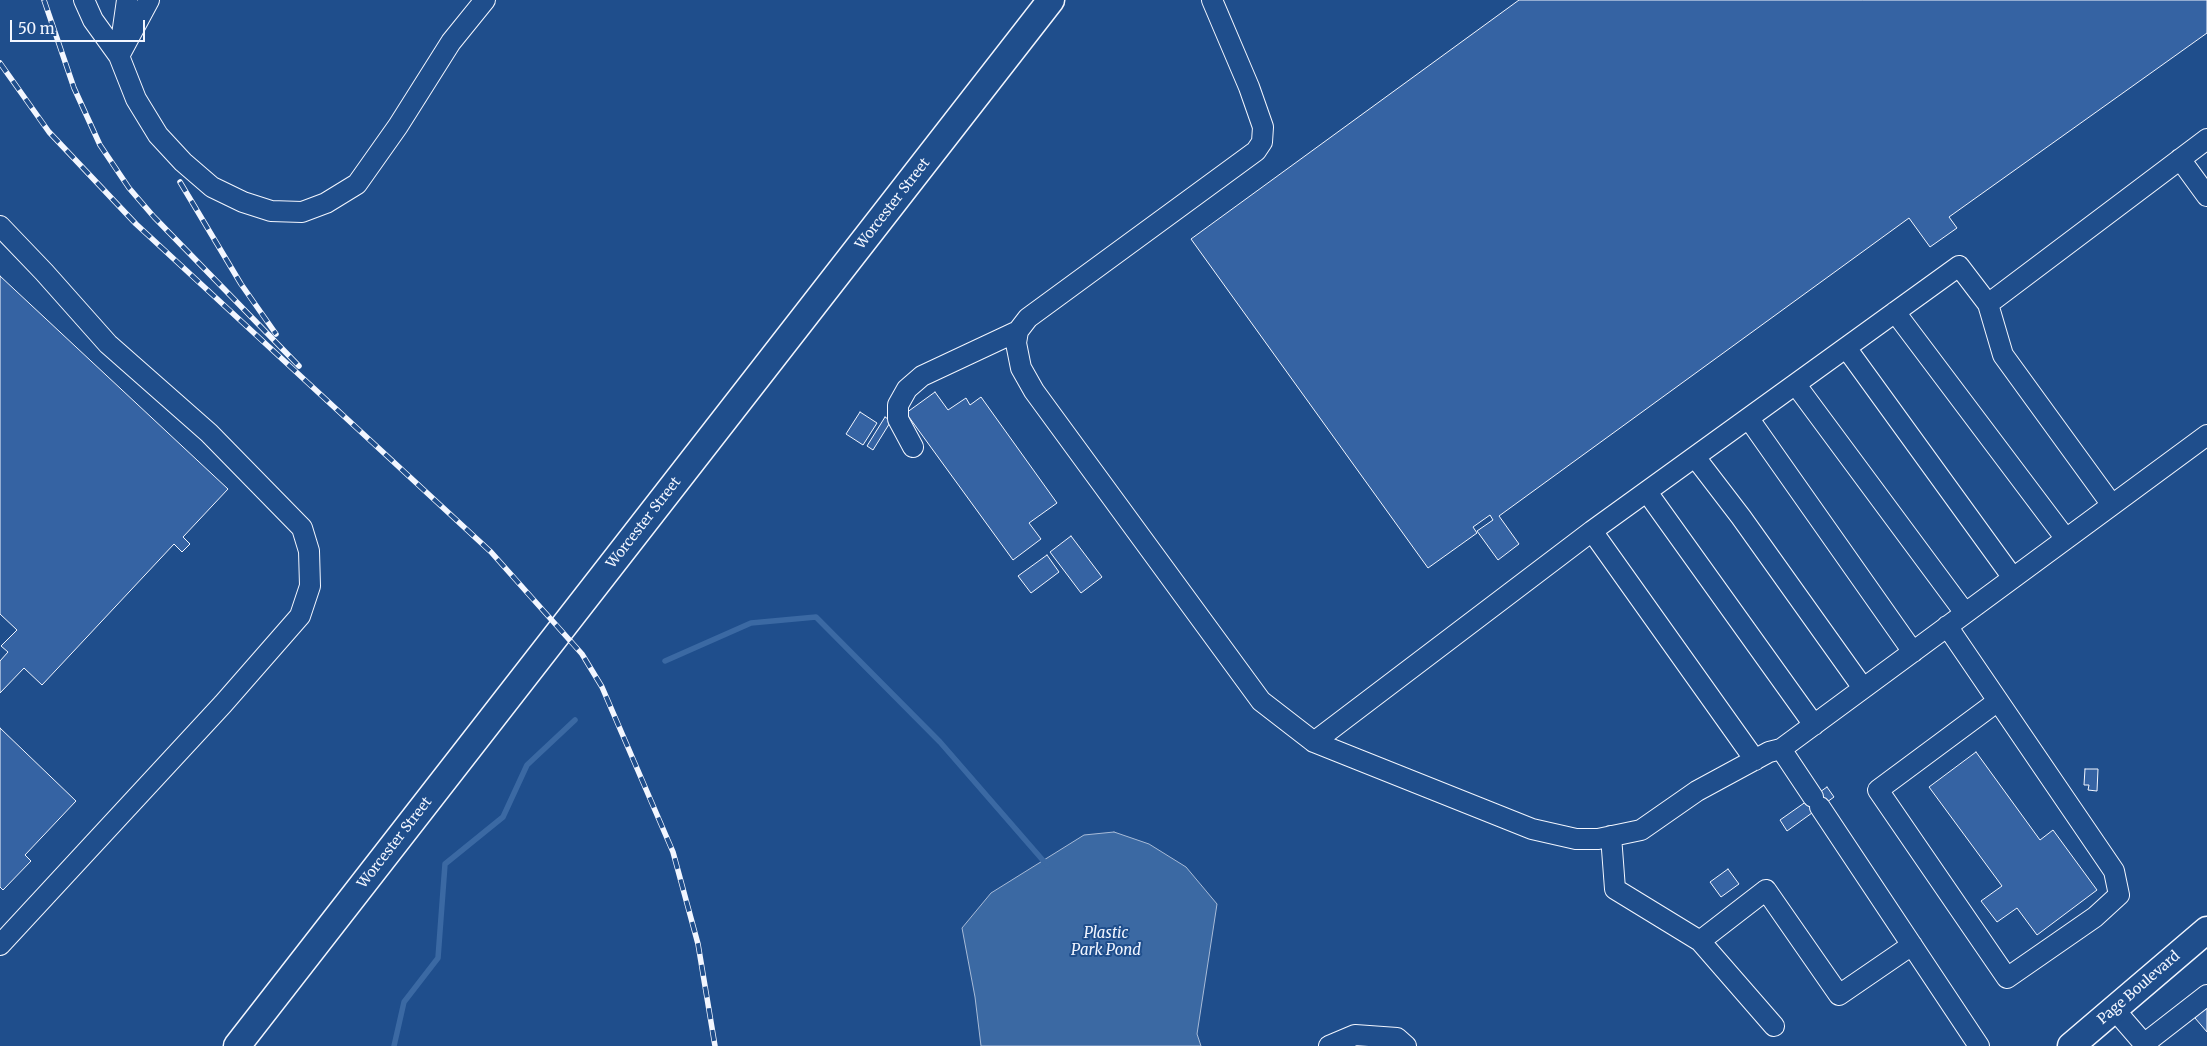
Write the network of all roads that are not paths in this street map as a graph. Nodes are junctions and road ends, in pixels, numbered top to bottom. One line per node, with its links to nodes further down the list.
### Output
1 (84, 0): 7 (lane)
2 (127, 0): 7 (lane)
3 (149, 0): 7 (lane)
4 (485, 0): 7 (lane)
5 (1051, 0): 44 (main road, Worcester Street)
6 (1212, 0): 14 (lane)
7 (119, 56)
8 (2207, 139): 9 (lane)
9 (2180, 159): 10 (lane); 12 (lane)
10 (2207, 196)
11 (0, 226): 38 (lane)
12 (1988, 304): 13 (lane); 22 (lane)
13 (1896, 312): 15 (lane); 24 (lane)
14 (1018, 332): 19 (lane); 32 (lane)
15 (1847, 349): 16 (lane); 25 (lane)
16 (1796, 385): 17 (lane); 26 (lane)
17 (1749, 419): 20 (lane); 28 (lane)
18 (2207, 435): 22 (lane)
19 (913, 447)
20 (1696, 457): 21 (lane); 29 (lane)
21 (1647, 492): 23 (lane); 31 (lane)
22 (2112, 505): 24 (lane)
23 (1592, 531): 32 (lane); 34 (lane)
24 (2066, 539): 25 (lane)
25 (2013, 578): 26 (lane)
26 (1965, 614): 27 (lane)
27 (1948, 626): 28 (lane); 30 (lane)
28 (1913, 652): 29 (lane)
29 (1863, 688): 31 (lane)
30 (1998, 701): 30 (lane)
31 (1814, 725): 33 (lane)
32 (1314, 742): 35 (lane)
33 (1781, 749): 34 (lane); 39 (lane)
34 (1755, 760): 35 (lane)
35 (1611, 836): 37 (lane)
36 (2207, 930): 41 (main road, Page Boulevard)
37 (1700, 941): 39 (lane); 42 (lane)
38 (0, 945)
39 (1912, 945): 47 (lane)
40 (2207, 994): 43 (lane)
41 (2114, 1010): 43 (lane); 48 (main road, Page Boulevard)
42 (1774, 1026)
43 (2145, 1045)
44 (237, 1046)
45 (1329, 1046): 46 (lane)
46 (1406, 1046)
47 (1979, 1046)
48 (2071, 1046)

